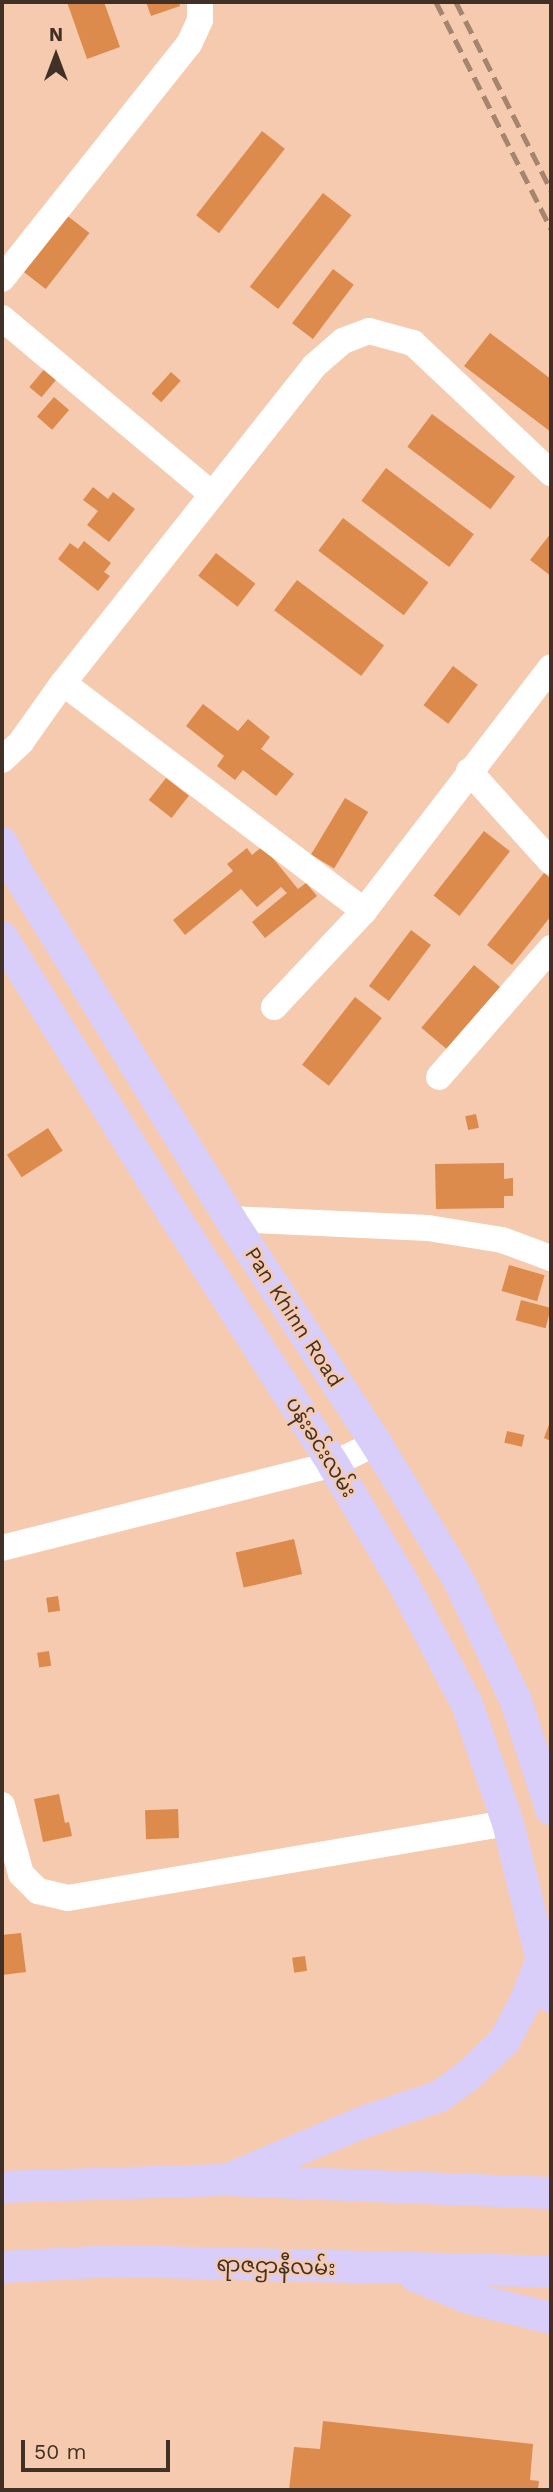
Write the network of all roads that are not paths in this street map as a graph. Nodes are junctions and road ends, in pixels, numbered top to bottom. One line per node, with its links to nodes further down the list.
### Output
1 (200, 2): 2 (street)
2 (2, 279)
3 (2, 318): 5 (street)
4 (551, 473): 5 (street)
5 (212, 494): 7 (street)
6 (551, 667): 9 (street)
7 (62, 682): 8 (street); 12 (street)
8 (2, 760)
9 (470, 771): 11 (street); 12 (street)
10 (2, 842): 17 (main road, Pan Khinn Road)
11 (551, 862)
12 (363, 911): 15 (street)
13 (2, 937): 20 (main road, ပန်းခင်းလမ်း)
14 (551, 948): 16 (street)
15 (274, 1007)
16 (439, 1077)
17 (230, 1219): 18 (street); 19 (main road, Pan Khinn Road)
18 (551, 1258)
19 (376, 1443): 20 (street); 23 (main road, Pan Khinn Road)
20 (333, 1464): 21 (street); 24 (main road, ပန်းခင်းလမ်း)
21 (2, 1548)
22 (2, 1805): 24 (street)
23 (551, 1809)
24 (508, 1823): 25 (main road, ပန်းခင်းလမ်း)
25 (542, 1959): 26 (main road, ပန်းခင်းလမ်း); 27 (main road)
26 (551, 1997)
27 (225, 2180): 28 (main road); 29 (main road)
28 (2, 2187)
29 (551, 2193)
30 (2, 2267): 31 (main road, ရာဇဌာနီလမ်း)
31 (398, 2269): 32 (main road, ရာဇဌာနီလမ်း); 33 (main road)
32 (551, 2272)
33 (551, 2318)

